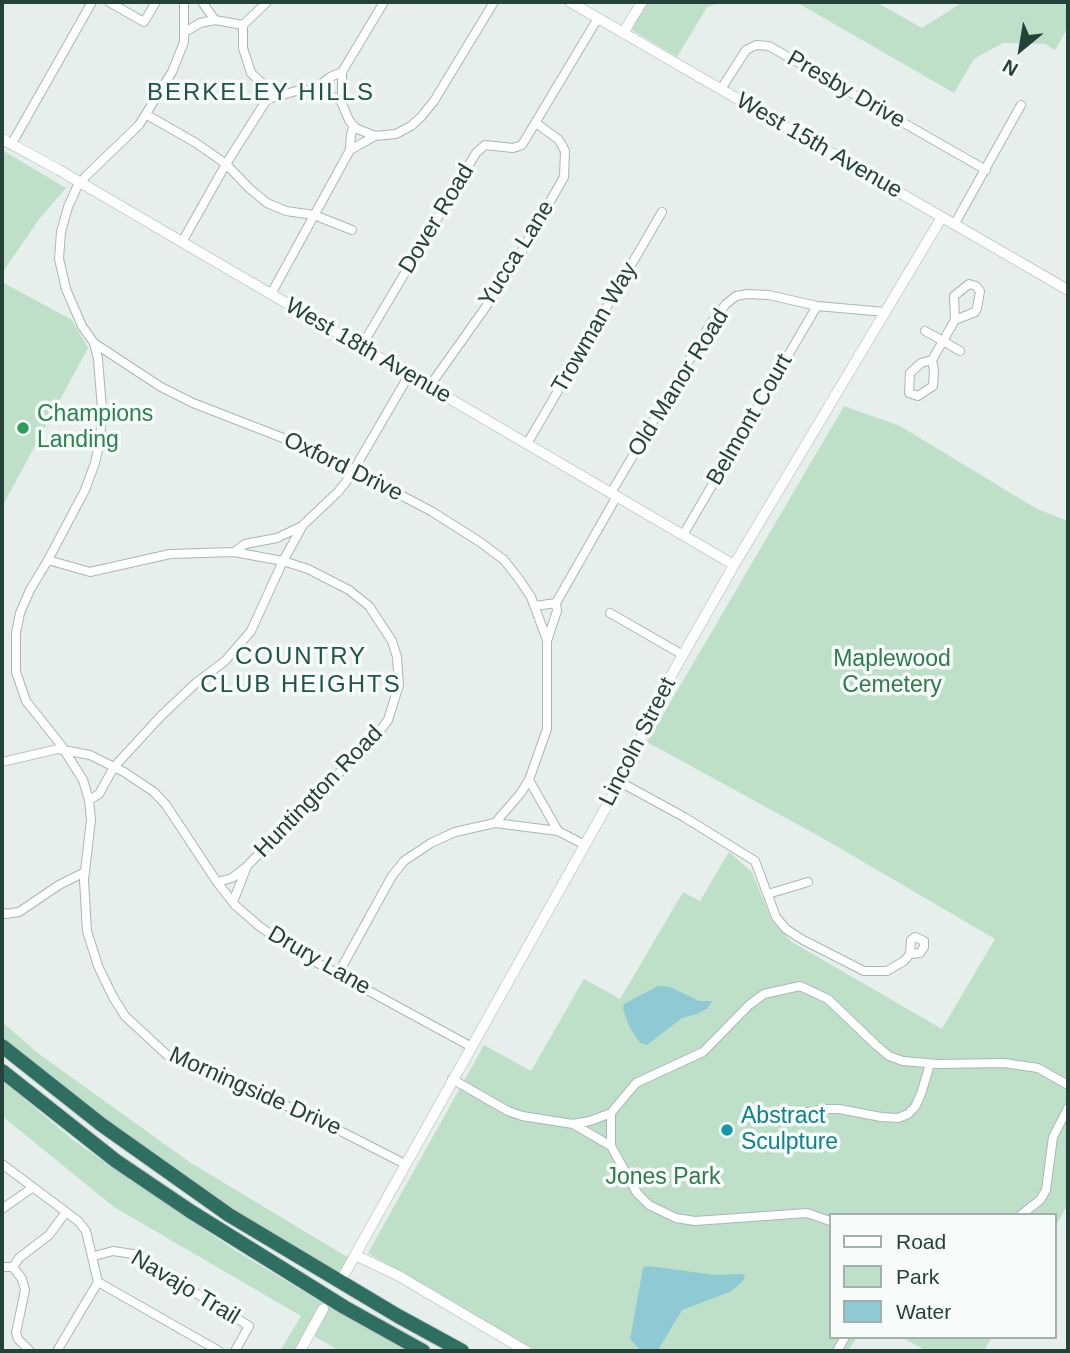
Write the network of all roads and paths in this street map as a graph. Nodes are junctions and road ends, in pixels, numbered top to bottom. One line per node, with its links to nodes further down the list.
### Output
1 (92, 2): 26 (street)
2 (109, 2): 3 (street)
3 (156, 2)
4 (184, 2): 14 (street)
5 (202, 2): 12 (street)
6 (267, 2): 13 (street)
7 (384, 2): 16 (street)
8 (494, 2): 25 (street)
9 (570, 2): 11 (street, West 15th Avenue)
10 (642, 2): 15 (street)
11 (598, 18): 15 (street, West 15th Avenue); 23 (street, Dover Road)
12 (215, 20): 13 (street); 14 (street)
13 (243, 25): 19 (street)
14 (185, 32): 22 (street)
15 (623, 33): 18 (street, West 15th Avenue)
16 (342, 72): 17 (street); 20 (street)
17 (315, 89): 19 (street); 20 (street)
18 (721, 89): 29 (street, Presby Drive); 33 (street, West 15th Avenue)
19 (277, 97): 28 (street)
20 (342, 101): 24 (street)
21 (1021, 105): 29 (street)
22 (147, 115): 28 (street); 30 (street)
23 (536, 123): 45 (street, Dover Road); 49 (street, Yucca Lane)
24 (354, 126): 25 (street); 27 (street)
25 (375, 136): 27 (street)
26 (7, 142): 30 (street, West 18th Avenue)
27 (350, 150): 32 (street)
28 (226, 164): 32 (street); 36 (street)
29 (986, 170): 34 (street)
30 (80, 183): 36 (street, West 18th Avenue); 44 (street, Morningside Drive)
31 (662, 212): 50 (street, Trowman Way)
32 (314, 215): 35 (street); 38 (street)
33 (942, 217): 34 (street, West 15th Avenue); 40 (street, Lincoln Street)
34 (954, 225): 37 (street, West 15th Avenue)
35 (352, 230)
36 (182, 242): 38 (street, West 18th Avenue)
37 (1068, 290)
38 (271, 294): 45 (street, West 18th Avenue)
39 (817, 306): 40 (street, Old Manor Road); 52 (street, Old Manor Road); 54 (street, Belmont Court)
40 (885, 312): 58 (street, Lincoln Street)
41 (955, 320): 41 (street); 43 (street)
42 (925, 331): 43 (street)
43 (943, 341): 46 (street); 47 (street)
44 (94, 343): 51 (street, Oxford Drive); 56 (street, Morningside Drive)
45 (361, 347): 48 (street, West 18th Avenue)
46 (960, 351)
47 (932, 360): 47 (street)
48 (409, 375): 49 (street, West 18th Avenue); 51 (street)
49 (429, 387): 50 (street, West 18th Avenue)
50 (527, 444): 52 (street, West 18th Avenue)
51 (355, 470): 53 (street); 60 (street, Oxford Drive)
52 (614, 494): 54 (street, West 18th Avenue); 59 (street, Old Manor Road)
53 (303, 525): 55 (street); 57 (street)
54 (683, 535): 58 (street, West 18th Avenue)
55 (234, 552): 56 (street, Huntington Road); 57 (street, Huntington Road)
56 (48, 560): 64 (street, Morningside Drive)
57 (283, 561): 66 (street); 73 (street, Huntington Road)
58 (734, 565): 63 (street, Lincoln Street)
59 (556, 603): 60 (street); 62 (street, Old Manor Road)
60 (535, 606): 62 (street, Oxford Drive)
61 (610, 613): 63 (street)
62 (547, 640): 67 (street)
63 (683, 655): 68 (street, Lincoln Street)
64 (64, 749): 65 (street); 66 (street, Drury Lane); 69 (street, Morningside Drive)
65 (2, 762)
66 (114, 767): 69 (street); 75 (street, Drury Lane)
67 (528, 780): 70 (street); 71 (street)
68 (620, 782): 72 (street, Lincoln Street); 77 (street)
69 (89, 800): 74 (street, Morningside Drive)
70 (495, 823): 71 (street); 81 (street)
71 (558, 831): 72 (street)
72 (585, 845): 83 (street, Lincoln Street)
73 (247, 866): 75 (street); 78 (street, Huntington Road)
74 (85, 872): 79 (street); 94 (street, Morningside Drive)
75 (217, 882): 78 (street, Drury Lane)
76 (807, 882): 77 (street)
77 (768, 894): 80 (street)
78 (233, 902): 81 (street, Drury Lane)
79 (2, 912)
80 (910, 954)
81 (338, 974): 83 (street, Drury Lane)
82 (2, 1046): 113 (highway)
83 (470, 1046): 86 (street, Lincoln Street)
84 (930, 1064): 87 (street); 89 (street); 90 (street)
85 (2, 1071): 112 (highway)
86 (452, 1079): 91 (street); 94 (street, Lincoln Street)
87 (1068, 1085)
88 (1068, 1108): 98 (street)
89 (611, 1113): 91 (street); 92 (street)
90 (774, 1119)
91 (573, 1124): 92 (street)
92 (611, 1146): 99 (street)
93 (2, 1164): 95 (street)
94 (405, 1164): 100 (street, Lincoln Street)
95 (32, 1188): 96 (street); 97 (street)
96 (2, 1209)
97 (66, 1212): 101 (street); 102 (street)
98 (1024, 1213)
99 (828, 1220)
100 (355, 1255): 104 (street, Lincoln Street); 114 (street)
101 (94, 1256): 105 (street); 110 (street, Navajo Trail)
102 (13, 1267): 103 (street); 107 (street)
103 (2, 1268)
104 (345, 1273)
105 (98, 1282): 108 (street); 109 (street)
106 (323, 1309): 111 (street)
107 (30, 1351)
108 (57, 1351)
109 (219, 1351)
110 (234, 1351)
111 (300, 1351)
112 (423, 1351)
113 (462, 1351)
114 (526, 1351)

